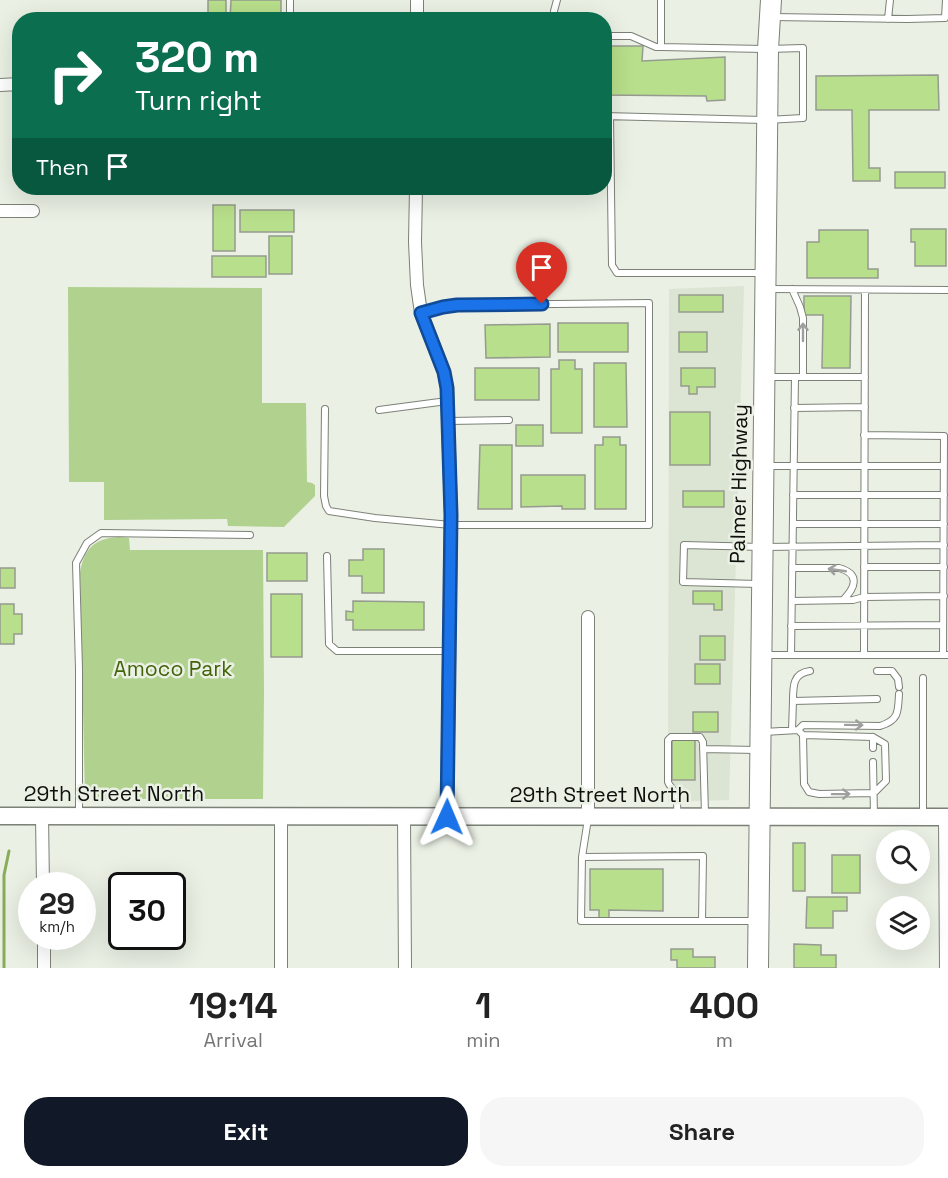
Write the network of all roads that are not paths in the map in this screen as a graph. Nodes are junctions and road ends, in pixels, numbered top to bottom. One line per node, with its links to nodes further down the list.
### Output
1 (661, 0): 7 (lane)
2 (890, 0): 5 (lane)
3 (946, 0): 5 (lane)
4 (770, 9): 5 (lane); 8 (main road, Palmer Highway)
5 (888, 19)
6 (612, 36): 7 (lane)
7 (661, 47): 8 (lane)
8 (768, 49): 10 (main road, Palmer Highway); 10 (lane)
9 (612, 116): 10 (lane)
10 (767, 120): 15 (main road, Palmer Highway)
11 (416, 195): 19 (street)
12 (610, 195): 15 (lane)
13 (0, 211): 14 (street)
14 (33, 211)
15 (765, 281): 16 (lane); 21 (main road, Palmer Highway)
16 (792, 289): 17 (lane); 23 (lane, one-way to 16)
17 (865, 290): 18 (lane); 20 (lane)
18 (948, 290)
19 (421, 313): 24 (street); 42 (lane)
20 (865, 377): 23 (lane); 25 (lane)
21 (764, 378): 22 (lane); 32 (main road, Palmer Highway)
22 (795, 378): 23 (lane); 27 (lane)
23 (803, 378)
24 (447, 401): 28 (lane); 30 (street)
25 (865, 407): 27 (lane); 31 (lane)
26 (325, 408): 42 (lane)
27 (794, 408): 33 (lane)
28 (379, 410)
29 (509, 420): 30 (lane)
30 (448, 421): 42 (street)
31 (864, 435): 34 (lane); 35 (lane)
32 (763, 466): 33 (lane); 47 (main road, Palmer Highway)
33 (794, 466): 34 (lane); 36 (lane)
34 (864, 466): 35 (lane); 37 (lane)
35 (944, 466): 38 (lane)
36 (793, 495): 37 (lane); 39 (lane)
37 (864, 495): 38 (lane); 40 (lane)
38 (944, 495): 41 (lane)
39 (793, 524): 40 (lane); 46 (lane)
40 (864, 524): 41 (lane); 44 (lane)
41 (944, 524): 45 (lane)
42 (451, 525): 61 (street)
43 (250, 535): 80 (lane)
44 (864, 545): 45 (lane); 46 (lane); 49 (lane)
45 (944, 545): 50 (lane)
46 (792, 546): 47 (lane); 51 (lane)
47 (762, 547): 52 (main road, Palmer Highway); 52 (lane)
48 (327, 556): 61 (lane)
49 (864, 567): 50 (lane); 54 (lane)
50 (944, 567): 53 (lane)
51 (792, 568): 55 (lane); 56 (lane, one-way to 51)
52 (762, 584): 62 (main road, Palmer Highway)
53 (944, 596): 54 (lane); 58 (lane)
54 (864, 597): 56 (lane); 60 (lane)
55 (792, 600): 56 (lane); 59 (lane)
56 (843, 600)
57 (588, 617): 84 (street)
58 (943, 625): 60 (lane); 65 (lane)
59 (791, 626): 60 (lane); 63 (lane)
60 (864, 626): 64 (lane)
61 (449, 651): 83 (street)
62 (761, 655): 63 (lane); 73 (main road, Palmer Highway)
63 (791, 655): 64 (lane)
64 (864, 655): 65 (lane)
65 (946, 655)
66 (810, 671): 70 (lane)
67 (877, 671): 71 (lane, one-way to 67)
68 (922, 678): 89 (lane)
69 (877, 699): 70 (lane)
70 (793, 701): 71 (lane)
71 (798, 732): 72 (lane); 73 (lane); 77 (lane, one-way to 77)
72 (873, 737): 74 (lane); 77 (lane)
73 (760, 741): 75 (lane); 87 (main road, Palmer Highway)
74 (873, 748)
75 (703, 749): 85 (lane); 86 (lane)
76 (873, 762): 77 (lane)
77 (874, 793): 88 (lane)
78 (0, 816): 79 (street, 29th Street North)
79 (42, 816): 80 (street, 29th Street North); 92 (street)
80 (79, 816): 81 (street, 29th Street North)
81 (280, 817): 82 (street, 29th Street North); 97 (street)
82 (404, 817): 83 (street, 29th Street North); 98 (street)
83 (447, 817): 84 (street, 29th Street North)
84 (588, 817): 85 (street, 29th Street North); 91 (lane)
85 (678, 817): 86 (street, 29th Street North)
86 (705, 817): 87 (street, 29th Street North)
87 (759, 817): 88 (street, 29th Street North); 94 (main road, Palmer Highway)
88 (874, 817): 89 (street, 29th Street North)
89 (922, 817): 90 (street, 29th Street North)
90 (946, 817): 100 (street)
91 (582, 857): 93 (lane); 93 (lane)
92 (43, 872)
93 (702, 921): 94 (lane)
94 (758, 921): 99 (main road, Palmer Highway)
95 (44, 950): 96 (street)
96 (44, 968)
97 (281, 968)
98 (405, 968)
99 (758, 968)
100 (946, 968)

